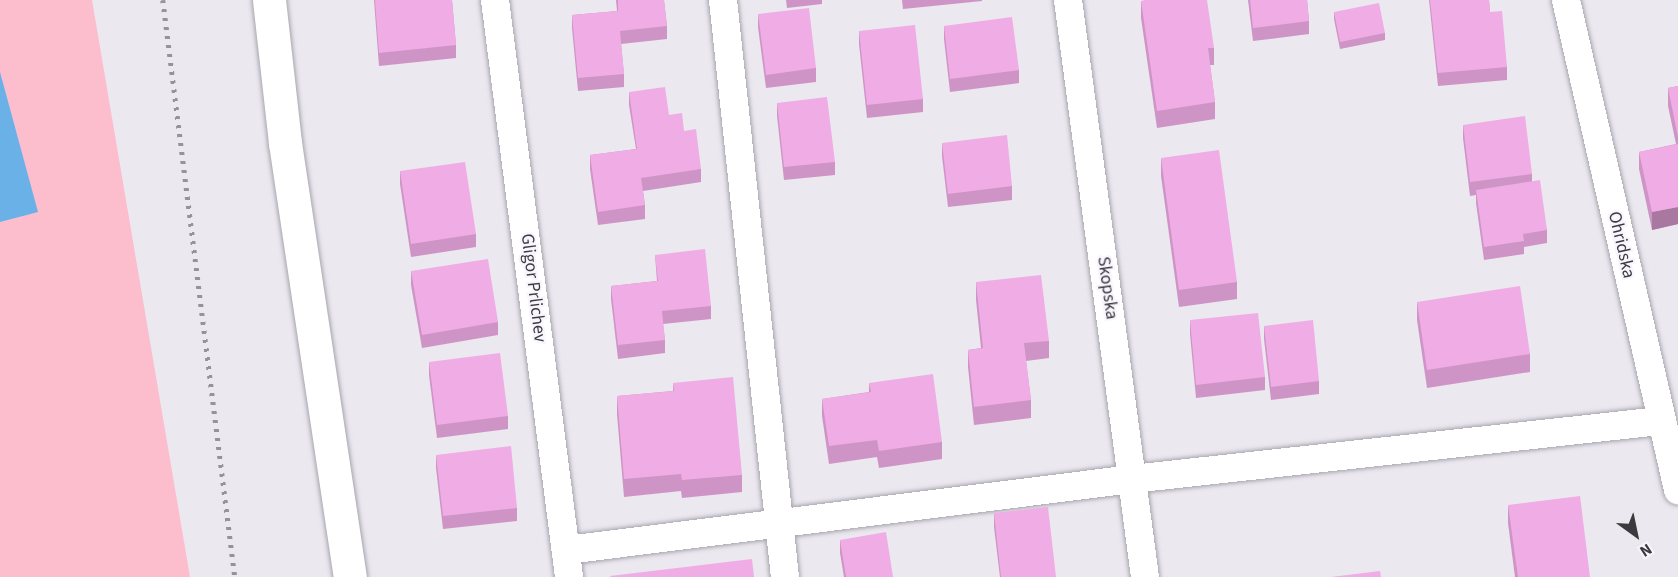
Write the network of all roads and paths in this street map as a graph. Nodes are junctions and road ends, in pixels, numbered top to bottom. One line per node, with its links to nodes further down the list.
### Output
1 (269, 0): 11 (street)
2 (495, 0): 10 (street, Gligor Prlichev)
3 (723, 0): 9 (street)
4 (1068, 0): 7 (street, Skopska)
5 (1566, 0): 6 (street, Ohridska)
6 (1660, 421): 7 (street); 8 (street, Ohridska)
7 (1132, 479): 9 (street); 13 (street, Skopska)
8 (1678, 490)
9 (778, 524): 10 (street); 12 (street)
10 (568, 564)
11 (350, 577)
12 (785, 577)
13 (1145, 577)

